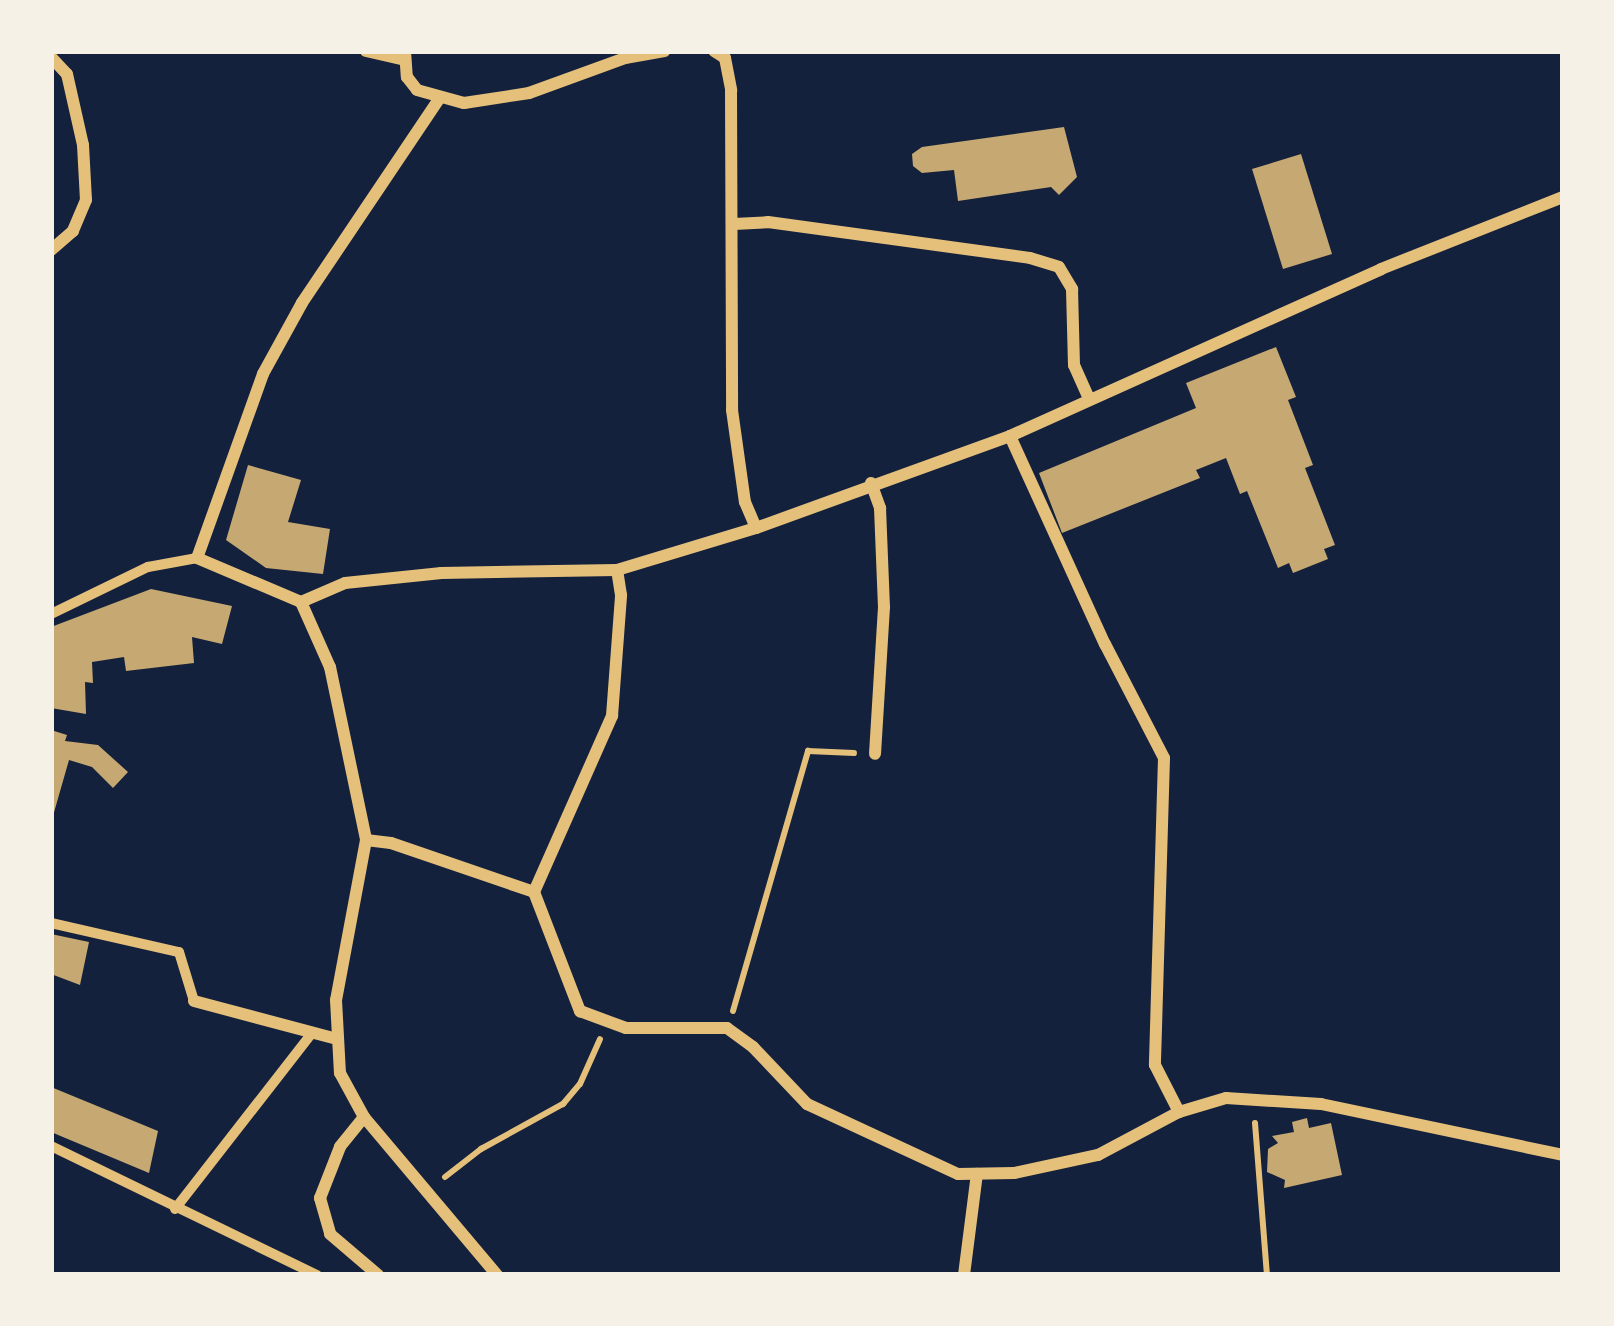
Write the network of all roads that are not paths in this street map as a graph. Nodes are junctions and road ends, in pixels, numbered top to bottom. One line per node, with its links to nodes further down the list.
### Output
1 (366, 51): 4 (street)
2 (664, 51): 6 (street)
3 (720, 54): 8 (street)
4 (405, 56): 6 (street)
5 (51, 57): 9 (street)
6 (439, 99): 14 (street)
7 (1563, 197): 10 (street)
8 (734, 224): 10 (street); 13 (street)
9 (51, 250)
10 (1089, 399): 11 (street)
11 (1010, 436): 12 (street); 25 (street)
12 (871, 483): 13 (street); 18 (street)
13 (756, 528): 15 (street)
14 (197, 558): 16 (street); 17 (street)
15 (617, 570): 16 (street); 20 (street)
16 (301, 602): 19 (street)
17 (51, 614)
18 (875, 754)
19 (366, 840): 20 (street); 24 (street)
20 (534, 892): 29 (street)
21 (51, 923): 22 (street)
22 (194, 1001): 23 (street)
23 (313, 1031): 24 (street); 30 (street)
24 (337, 1039): 26 (street)
25 (1179, 1112): 28 (street); 29 (street)
26 (364, 1117): 31 (street); 33 (street)
27 (51, 1146): 30 (street)
28 (1563, 1155)
29 (977, 1174): 34 (street)
30 (175, 1209): 32 (street)
31 (372, 1274)
32 (317, 1275)
33 (497, 1275)
34 (964, 1275)

